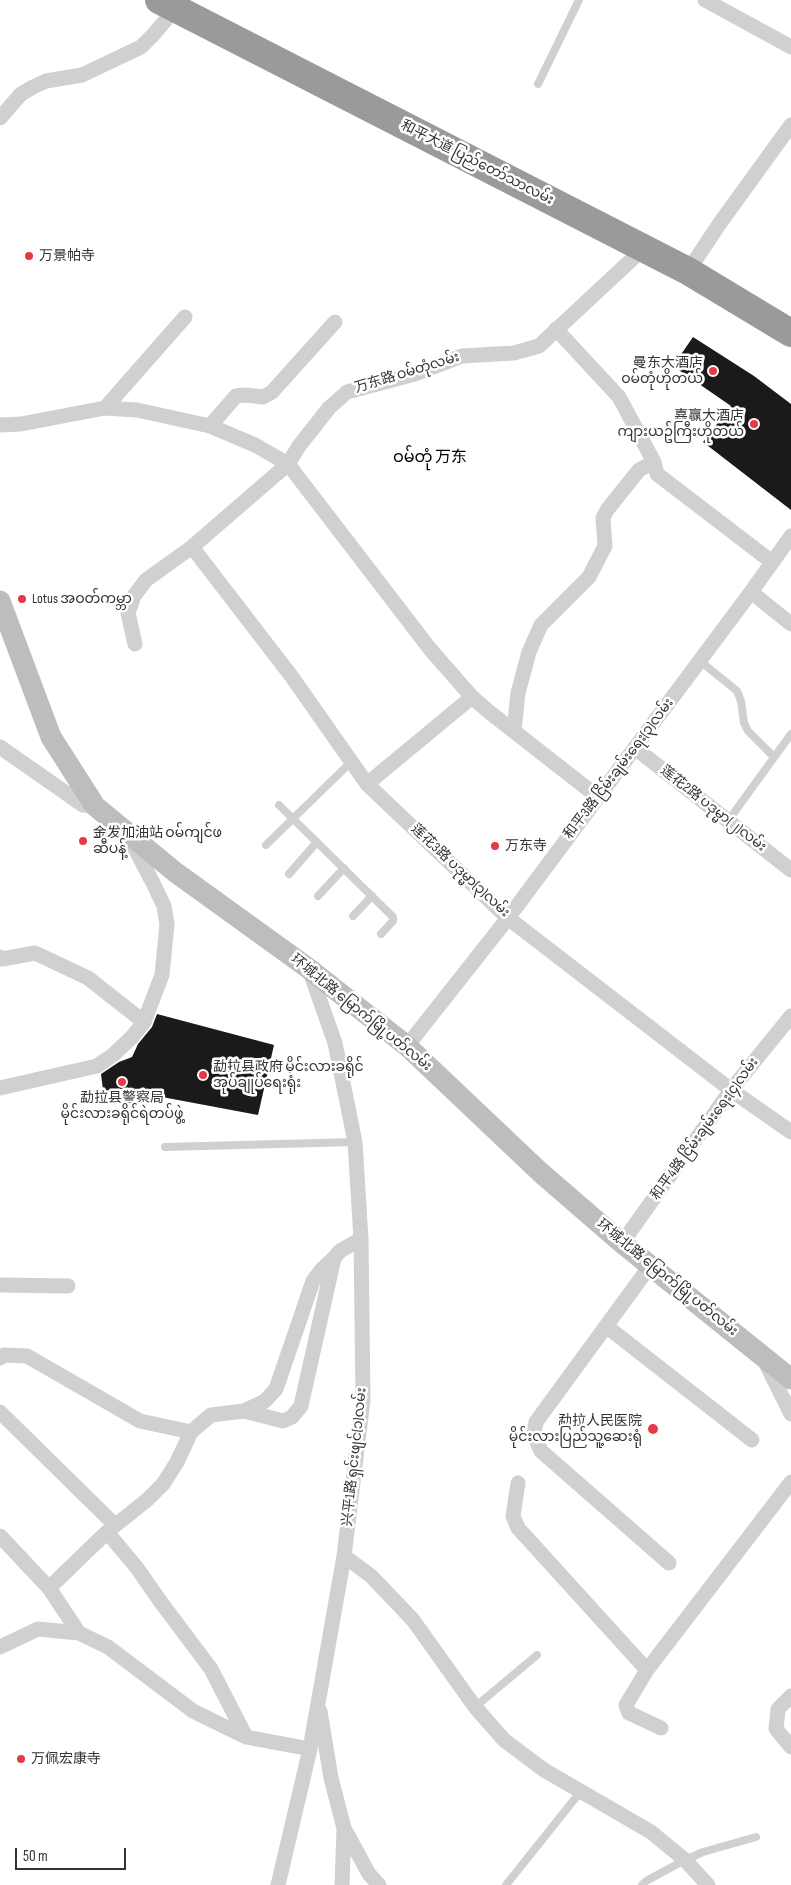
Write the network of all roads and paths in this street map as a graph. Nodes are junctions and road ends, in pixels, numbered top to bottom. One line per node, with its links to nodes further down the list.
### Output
1 (579, 0): 5 (lane)
2 (704, 0): 4 (street)
3 (167, 4): 6 (street); 8 (highway, 和平大道 ပြည်တော်သာလမ်း)
4 (791, 48)
5 (538, 84)
6 (0, 118)
7 (791, 125): 9 (street)
8 (643, 249): 9 (highway, 和平大道 ပြည်တော်သာလမ်း); 12 (street, 万东路 ဝမ်တုံလမ်း)
9 (688, 271): 13 (highway, 和平大道 ပြည်တော်သာလမ်း)
10 (185, 317): 14 (street)
11 (335, 322): 16 (street)
12 (556, 330): 17 (street); 18 (street, 万东路 ဝမ်တုံလမ်း)
13 (791, 333)
14 (105, 408): 15 (street); 16 (street)
15 (0, 425)
16 (210, 426): 18 (street)
17 (654, 462): 21 (street); 28 (street)
18 (288, 464): 20 (street, 万东路 ဝမ်တုံလမ်း); 27 (street)
19 (791, 536): 21 (street, 和平3路 ငြိမ်းချမ်းရေး(၃)လမ်း)
20 (192, 547): 25 (street, 万东路 ဝမ်တုံလမ်း); 33 (street, 莲花3路 ပဒုမ္မာ(၃)လမ်း)
21 (772, 562): 22 (street, 和平3路 ငြိမ်းချမ်းရေး(၃)လမ်း)
22 (751, 592): 24 (street); 26 (street, 和平3路 ငြိမ်းချမ်းရေး(၃)လမ်း)
23 (0, 601): 37 (street, 环城北路 မြောက်မြို့ပတ်လမ်း)
24 (791, 624)
25 (135, 644)
26 (700, 661): 31 (street, 和平3路 ငြိမ်းချမ်းရေး(၃)လမ်း); 32 (lane)
27 (472, 696): 28 (street); 34 (street)
28 (514, 732): 35 (street)
29 (791, 734): 32 (lane)
30 (0, 746): 37 (street)
31 (635, 748): 35 (street, 和平3路 ငြိမ်းချမ်းရေး(၃)လမ်း); 39 (street, 莲花2路 ပဒုမ္မာ(၂)လမ်း)
32 (774, 757): 39 (lane)
33 (352, 761): 34 (street, 莲花3路 ပဒုမ္မာ(၃)လမ်း); 38 (lane)
34 (368, 784): 49 (street, 莲花3路 ပဒုမ္မာ(၃)လမ်း)
35 (598, 797): 49 (street, 和平3路 ငြိမ်းချမ်းရေး(၃)လမ်း)
36 (279, 805): 38 (lane)
37 (95, 806): 40 (street, 环城北路 မြောက်မြို့ပတ်လမ်း)
38 (292, 818): 41 (lane); 42 (lane)
39 (728, 820): 44 (street, 莲花2路 ပဒုမ္မာ(၂)လမ်း)
40 (126, 832): 52 (street, 环城北路 မြောက်မြို့ပတ်လမ်း); 54 (street)
41 (317, 842): 43 (lane); 45 (lane)
42 (266, 845)
43 (344, 868): 46 (lane); 47 (lane)
44 (791, 870)
45 (288, 874)
46 (318, 896)
47 (372, 896): 48 (lane); 50 (lane)
48 (353, 916)
49 (508, 918): 55 (street, 和平3路 ငြိမ်းချမ်းရေး(၃)လမ်း); 57 (street, 莲花3路 ပဒုမ္မာ(၃)လမ်း)
50 (381, 934)
51 (0, 957): 54 (street)
52 (308, 968): 55 (street, 环城北路 မြောက်မြို့ပတ်လမ်း); 59 (street, 兴平1路 ရှင်းဖျင်(၁)လမ်း)
53 (791, 1016): 57 (street, 和平4路 ငြိမ်းချမ်းရေး(၄)လမ်း)
54 (144, 1022): 56 (street)
55 (407, 1046): 62 (street, 环城北路 မြောက်မြို့ပတ်လမ်း)
56 (0, 1088)
57 (731, 1090): 58 (street, 莲花3路 ပဒုမ္မာ(၃)လမ်း); 62 (street, 和平4路 ငြိမ်းချမ်းရေး(၄)လမ်း)
58 (791, 1132)
59 (355, 1142): 60 (lane); 61 (street, 兴平1路 ရှင်းဖျင်(၁)လမ်း)
60 (166, 1147)
61 (361, 1239): 63 (street); 80 (street, 兴平1路 ရှင်းဖျင်(၁)လမ်း)
62 (622, 1243): 64 (street, 环城北路 မြောက်မြို့ပတ်လမ်း)
63 (334, 1258): 71 (street); 71 (street)
64 (650, 1266): 67 (street); 68 (street, 环城北路 မြောက်မြို့ပတ်လမ်း)
65 (0, 1285): 66 (street)
66 (68, 1286)
67 (606, 1326): 75 (street); 81 (street)
68 (763, 1356): 70 (street, 环城北路 မြောက်မြို့ပတ်လမ်း); 73 (street)
69 (0, 1358): 74 (street)
70 (791, 1379)
71 (244, 1411): 74 (street)
72 (0, 1412): 78 (street)
73 (791, 1414)
74 (191, 1432): 78 (street)
75 (752, 1440)
76 (791, 1482): 86 (street)
77 (518, 1483): 86 (street)
78 (111, 1528): 82 (street); 91 (street)
79 (0, 1536): 82 (street)
80 (344, 1556): 88 (street, 兴平1路 ရှင်းဖျင်(၁)လမ်း); 89 (street)
81 (669, 1563)
82 (49, 1588): 83 (street)
83 (79, 1632): 84 (street); 91 (street)
84 (0, 1647)
85 (537, 1655): 89 (lane)
86 (647, 1670): 90 (street)
87 (791, 1696): 92 (street)
88 (318, 1700): 93 (street, 兴平1路 ရှင်းဖျင်(၁)လမ်း); 95 (street)
89 (475, 1707): 94 (street)
90 (661, 1728)
91 (246, 1737): 93 (street)
92 (791, 1747)
93 (310, 1749): 98 (street, 兴平1路 ရှင်းဖျင်(၁)လမ်း)
94 (581, 1791): 97 (street); 101 (lane)
95 (344, 1828): 99 (street); 100 (street)
96 (756, 1836): 97 (lane)
97 (685, 1860): 102 (lane); 103 (street)
98 (278, 1885)
99 (342, 1885)
100 (379, 1885)
101 (506, 1885)
102 (642, 1885)
103 (708, 1885)

